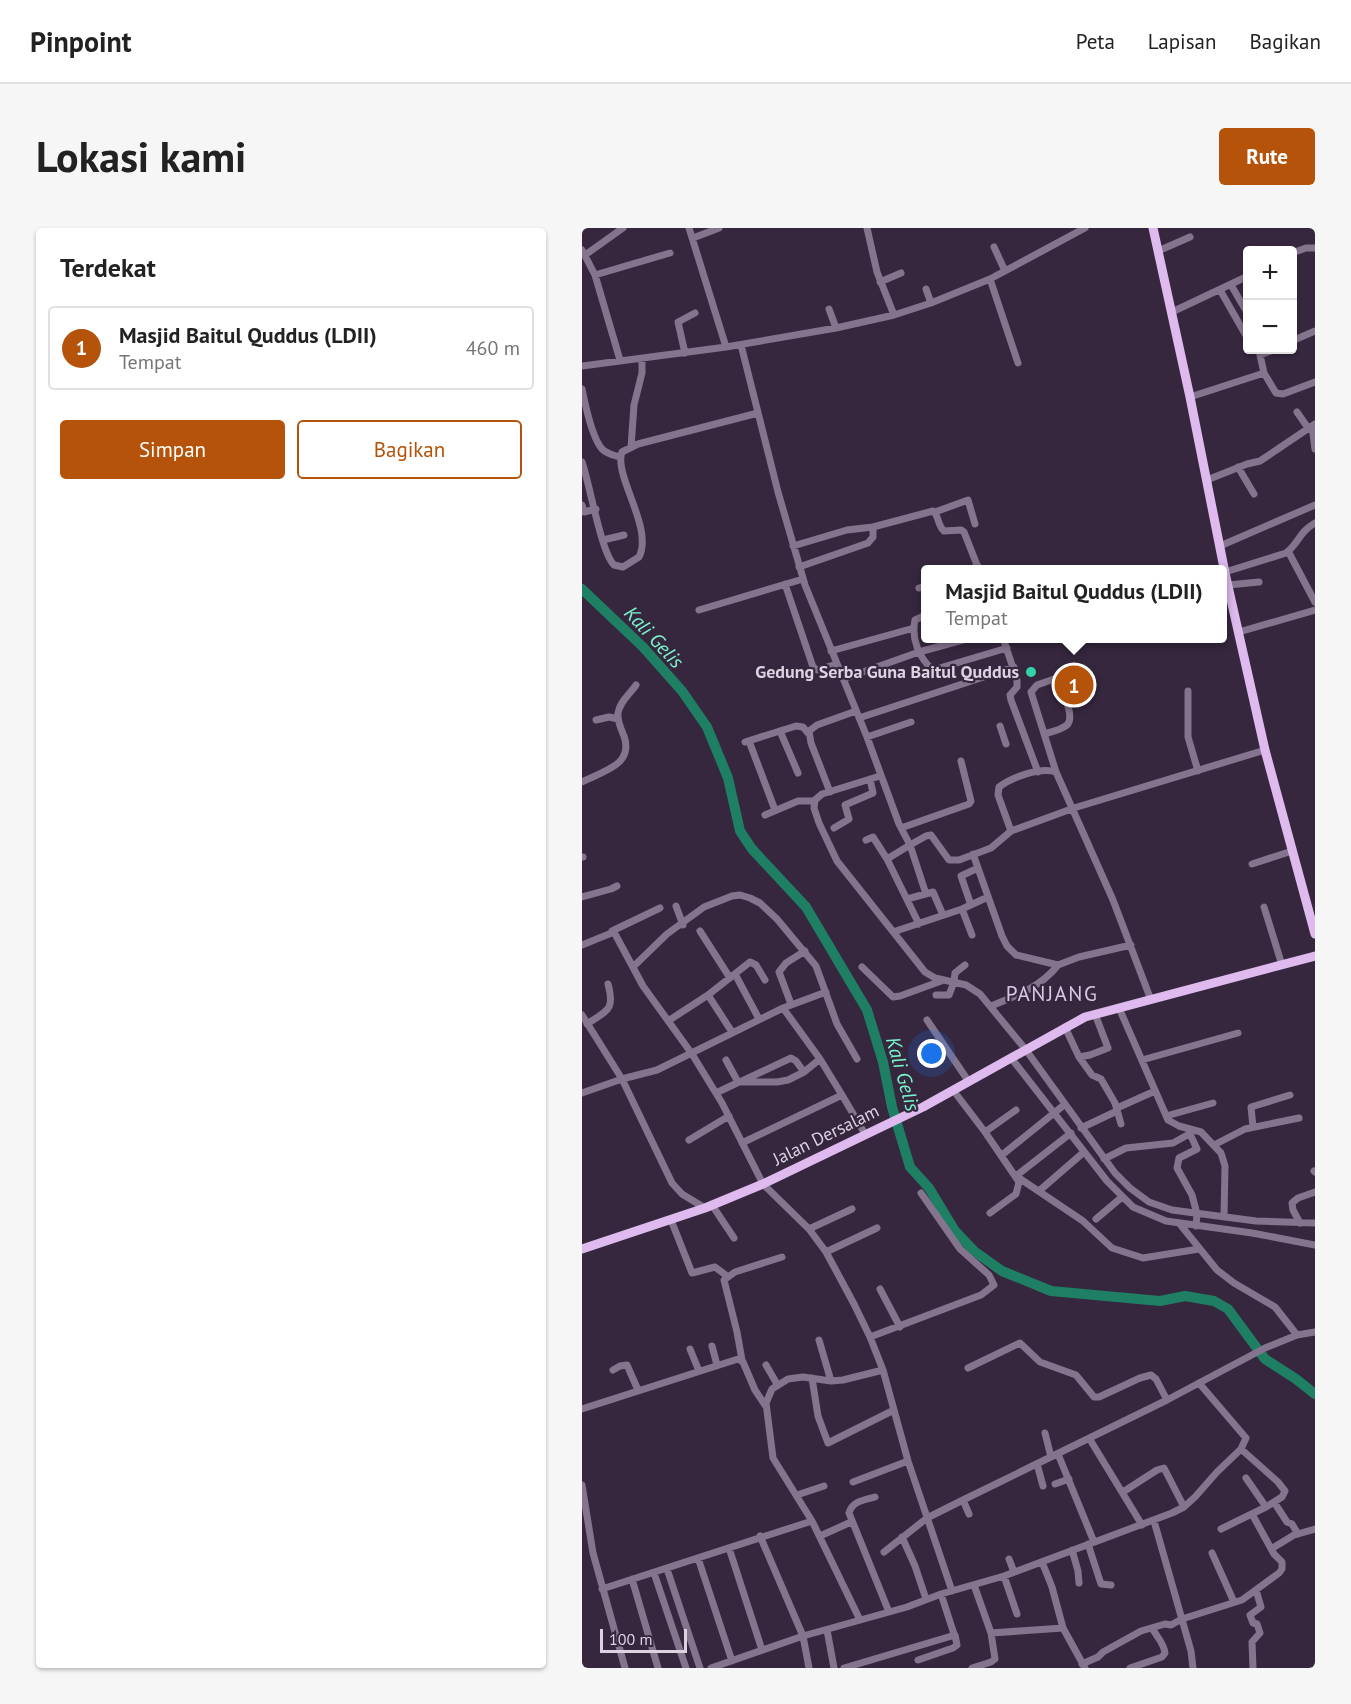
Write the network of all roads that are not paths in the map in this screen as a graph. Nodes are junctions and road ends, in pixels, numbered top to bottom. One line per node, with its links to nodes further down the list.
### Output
1 (623, 228): 11 (street)
2 (689, 228): 8 (street)
3 (719, 228): 8 (street)
4 (867, 228): 20 (street)
5 (1085, 228): 15 (street)
6 (1153, 228): 12 (main road)
7 (1190, 237): 12 (street)
8 (693, 238): 35 (street)
9 (994, 247): 15 (street)
10 (1315, 248): 13 (street)
11 (583, 251): 17 (street)
12 (1158, 251): 27 (main road)
13 (1297, 251)
14 (670, 253): 17 (street)
15 (1005, 271): 18 (street)
16 (901, 273): 20 (street)
17 (595, 275): 39 (street)
18 (990, 279): 24 (street); 40 (street)
19 (1243, 279): 21 (street)
20 (880, 282): 29 (street)
21 (1231, 285): 23 (street); 25 (street)
22 (926, 289): 24 (street)
23 (1220, 290): 27 (street); 31 (street)
24 (931, 303): 29 (street)
25 (1243, 305)
26 (829, 309): 30 (street)
27 (1172, 312): 45 (main road)
28 (695, 313): 36 (street)
29 (894, 315): 30 (street)
30 (836, 328): 34 (street)
31 (1243, 330)
32 (1315, 331): 33 (street)
33 (1297, 339)
34 (741, 345): 35 (street); 47 (street)
35 (726, 347): 36 (street)
36 (686, 353): 38 (street)
37 (1258, 354): 42 (street)
38 (642, 358): 39 (street); 49 (street)
39 (620, 360): 41 (street)
40 (1018, 363)
41 (582, 366)
42 (1264, 374): 43 (street); 45 (street)
43 (1315, 382)
44 (582, 389): 51 (street)
45 (1190, 397): 54 (main road)
46 (1297, 412): 48 (street)
47 (758, 413): 49 (street); 65 (street)
48 (1312, 426): 50 (street); 53 (street)
49 (631, 447): 51 (street)
50 (1315, 449)
51 (620, 457): 64 (street)
52 (582, 462): 57 (street)
53 (1238, 468): 54 (street); 55 (street)
54 (1206, 480): 66 (main road)
55 (1254, 494)
56 (1315, 505): 66 (street)
57 (596, 509): 58 (street); 64 (street)
58 (583, 511)
59 (934, 512): 61 (street); 62 (street); 68 (street)
60 (1315, 523): 67 (street)
61 (975, 524)
62 (873, 527): 65 (street); 70 (street)
63 (624, 535): 64 (street)
64 (603, 540)
65 (793, 546): 70 (street)
66 (1220, 546): 69 (main road)
67 (1288, 551): 71 (street); 77 (street)
68 (977, 565)
69 (1223, 565)
70 (799, 567): 72 (street)
71 (1227, 572)
72 (803, 579): 75 (street); 86 (street)
73 (1227, 582): 76 (main road)
74 (1259, 582): 76 (street)
75 (785, 584): 78 (street); 88 (street)
76 (1228, 585): 82 (main road)
77 (1315, 602)
78 (699, 610)
79 (1315, 610): 82 (street)
80 (921, 617): 81 (street)
81 (914, 628): 86 (street); 87 (street)
82 (1239, 632): 105 (main road)
83 (954, 643): 87 (street)
84 (1005, 643): 85 (street)
85 (1007, 648): 87 (street); 89 (street)
86 (831, 651): 88 (street)
87 (919, 652): 91 (street)
88 (837, 664): 91 (street)
89 (1014, 667): 95 (street); 108 (street)
90 (1077, 671): 92 (street)
91 (843, 679): 95 (street)
92 (1058, 679): 102 (street); 102 (street)
93 (636, 685): 96 (street)
94 (1188, 691): 107 (street)
95 (858, 714): 101 (street); 103 (street)
96 (618, 719): 97 (street); 113 (street)
97 (596, 720)
98 (910, 722): 103 (street)
99 (1000, 726): 104 (street)
100 (780, 731): 101 (street); 110 (street); 117 (street)
101 (808, 733): 114 (street)
102 (1044, 734): 109 (street)
103 (867, 737): 111 (street)
104 (1006, 744)
105 (1265, 750): 107 (street); 124 (main road)
106 (961, 761): 120 (street)
107 (1198, 771): 116 (street)
108 (1038, 772): 109 (street); 121 (street)
109 (1056, 772): 116 (street)
110 (798, 773)
111 (880, 776): 112 (street); 120 (street)
112 (870, 779): 114 (street); 119 (street)
113 (582, 782)
114 (830, 792): 115 (street)
115 (814, 801): 117 (street); 144 (street)
116 (1074, 808): 121 (street); 148 (street)
117 (775, 810): 118 (street)
118 (765, 814)
119 (834, 828)
120 (901, 828): 123 (street)
121 (1011, 831): 125 (street)
122 (866, 840): 126 (street)
123 (910, 845): 125 (street); 126 (street); 130 (street)
124 (1292, 851): 127 (street); 145 (main road)
125 (973, 854): 128 (street)
126 (887, 860): 133 (street)
127 (1252, 864)
128 (978, 868): 132 (street); 134 (street)
129 (617, 886): 131 (street)
130 (926, 894): 133 (street); 139 (street)
131 (582, 897)
132 (988, 897): 134 (street); 152 (street)
133 (907, 899): 140 (street)
134 (971, 905): 138 (street)
135 (676, 906): 141 (street)
136 (1264, 907): 153 (street)
137 (660, 908): 142 (street)
138 (962, 909): 139 (street); 146 (street)
139 (943, 915): 140 (street)
140 (920, 924): 144 (street)
141 (683, 925): 149 (street); 154 (street)
142 (612, 931): 147 (street); 154 (street)
143 (700, 931): 156 (street)
144 (893, 932): 158 (street)
145 (1315, 934)
146 (972, 935)
147 (582, 945)
148 (1131, 945): 152 (street); 164 (street)
149 (805, 951): 161 (street); 165 (street)
150 (1315, 956): 153 (main road, Jalan Dersalam)
151 (965, 965): 159 (street)
152 (1058, 965): 166 (street)
153 (1282, 965): 164 (main road, Jalan Dersalam)
154 (634, 966): 173 (street)
155 (862, 967): 158 (street)
156 (733, 976): 157 (street); 162 (street); 171 (street)
157 (765, 980)
158 (944, 980): 159 (street)
159 (954, 982): 163 (street); 166 (street)
160 (608, 984): 174 (street)
161 (826, 992): 165 (street); 183 (street)
162 (708, 995): 173 (street); 176 (street)
163 (936, 995)
164 (1151, 1000): 168 (main road, Jalan Dersalam)
165 (792, 1004): 167 (street)
166 (991, 1006): 178 (street)
167 (783, 1008): 171 (street); 182 (street)
168 (1119, 1008): 169 (main road, Jalan Dersalam); 185 (street)
169 (1095, 1014): 175 (main road, Jalan Dersalam); 180 (street)
170 (582, 1016): 174 (street)
171 (759, 1019): 176 (street)
172 (927, 1020): 189 (street)
173 (668, 1021): 179 (street)
174 (587, 1024): 187 (street)
175 (1065, 1028): 178 (main road, Jalan Dersalam); 180 (street)
176 (732, 1032): 179 (street)
177 (1238, 1033): 185 (street)
178 (1025, 1051): 181 (main road, Jalan Dersalam); 197 (street)
179 (692, 1053): 187 (street); 193 (street)
180 (1079, 1056): 198 (street)
181 (1013, 1058): 189 (main road, Jalan Dersalam); 197 (street)
182 (820, 1059): 186 (street); 194 (street)
183 (857, 1059)
184 (726, 1060): 188 (street)
185 (1142, 1060): 191 (street)
186 (804, 1072): 188 (street); 188 (street)
187 (622, 1079): 192 (street); 223 (street)
188 (738, 1082): 193 (street)
189 (969, 1082): 190 (main road, Jalan Dersalam)
190 (953, 1090): 206 (street); 208 (main road, Jalan Dersalam)
191 (1155, 1091): 198 (street); 201 (street)
192 (582, 1093)
193 (716, 1093): 200 (street)
194 (842, 1095): 208 (street); 211 (street)
195 (1290, 1095): 205 (street)
196 (1213, 1103): 201 (street)
197 (1059, 1109): 204 (street); 209 (street); 214 (street)
198 (1117, 1109): 203 (street); 204 (street)
199 (1016, 1110): 206 (street)
200 (729, 1116): 210 (street); 211 (street)
201 (1166, 1116): 207 (street)
202 (1299, 1118): 205 (street)
203 (1121, 1124)
204 (1080, 1127): 209 (street); 215 (street)
205 (1253, 1127): 212 (street)
206 (985, 1132): 214 (street)
207 (1193, 1132): 212 (street); 215 (street); 226 (street)
208 (865, 1134): 217 (main road, Jalan Dersalam)
209 (1070, 1134): 213 (street); 216 (street)
210 (689, 1140)
211 (742, 1143): 217 (street)
212 (1214, 1145): 227 (street)
213 (1084, 1152): 219 (street); 222 (street)
214 (1002, 1155): 216 (street)
215 (1104, 1159): 218 (street)
216 (1016, 1176): 219 (street); 225 (street)
217 (763, 1184): 223 (main road, Jalan Dersalam); 235 (street)
218 (1130, 1188): 222 (street); 226 (street)
219 (1039, 1191): 240 (street)
220 (1315, 1192): 231 (street)
221 (921, 1193): 245 (street)
222 (1121, 1197): 228 (street); 230 (street)
223 (709, 1206): 229 (main road, Jalan Dersalam); 237 (street)
224 (852, 1209): 235 (street)
225 (990, 1213)
226 (1197, 1214): 227 (street); 233 (street)
227 (1224, 1217): 236 (street)
228 (1096, 1219)
229 (671, 1220): 239 (main road, Jalan Dersalam); 243 (street)
230 (1179, 1223): 233 (street); 240 (street)
231 (1300, 1223): 232 (street); 236 (street)
232 (1315, 1223)
233 (1196, 1225): 236 (street)
234 (877, 1228): 241 (street)
235 (809, 1229): 241 (street)
236 (1266, 1230): 238 (street)
237 (734, 1238)
238 (1315, 1245)
239 (582, 1248)
240 (1199, 1249): 247 (street)
241 (826, 1252): 248 (street)
242 (782, 1257): 243 (street)
243 (727, 1276): 252 (street)
244 (880, 1289): 245 (street)
245 (900, 1327): 248 (street)
246 (1314, 1334): 247 (street)
247 (1297, 1335): 261 (street)
248 (870, 1337): 257 (street)
249 (819, 1340): 260 (street)
250 (712, 1346): 253 (street)
251 (690, 1349): 258 (street)
252 (742, 1360): 253 (street); 265 (street)
253 (717, 1365): 258 (street)
254 (766, 1365): 262 (street)
255 (968, 1368): 264 (street)
256 (613, 1370): 263 (street)
257 (883, 1370): 260 (street); 267 (street)
258 (699, 1371): 263 (street)
259 (812, 1378): 260 (street); 262 (street); 267 (street)
260 (831, 1381)
261 (1199, 1383): 264 (street); 270 (street)
262 (777, 1384): 265 (street)
263 (638, 1390): 266 (street)
264 (1167, 1400): 269 (street)
265 (766, 1406): 282 (street)
266 (582, 1408)
267 (894, 1410): 272 (street)
268 (1045, 1433): 271 (street)
269 (1089, 1438): 271 (street); 281 (street)
270 (1241, 1449): 286 (street); 287 (street)
271 (1055, 1455): 273 (street); 275 (street)
272 (908, 1461): 276 (street); 291 (street)
273 (1037, 1464): 280 (street); 285 (street)
274 (1246, 1478): 288 (street)
275 (1069, 1479): 277 (street); 302 (street)
276 (853, 1482)
277 (1055, 1484)
278 (582, 1485): 284 (street)
279 (824, 1486): 282 (street)
280 (1043, 1486)
281 (1123, 1492): 287 (street); 295 (street)
282 (797, 1495): 292 (street)
283 (875, 1497): 293 (street)
284 (584, 1498): 319 (street)
285 (963, 1500): 290 (street); 291 (street)
286 (1274, 1502): 288 (street); 298 (street)
287 (1184, 1507): 294 (street)
288 (1266, 1507): 289 (street)
289 (1252, 1514): 296 (street); 304 (street)
290 (969, 1515)
291 (927, 1518): 301 (street); 321 (street)
292 (812, 1521): 299 (street); 300 (street)
293 (851, 1521): 300 (street); 325 (street)
294 (1154, 1521): 295 (street); 327 (street)
295 (1142, 1525): 302 (street)
296 (1221, 1529)
297 (1315, 1529): 298 (street)
298 (1298, 1534): 304 (street)
299 (760, 1536): 303 (street); 334 (street)
300 (820, 1536): 328 (street)
301 (902, 1537): 306 (street); 323 (street)
302 (1091, 1543): 305 (street); 318 (street)
303 (729, 1548): 308 (street); 335 (street)
304 (1271, 1549): 320 (street)
305 (1072, 1550): 310 (street); 316 (street)
306 (884, 1552)
307 (1212, 1553): 324 (street)
308 (698, 1558): 311 (street); 337 (street)
309 (1009, 1559): 312 (street)
310 (1042, 1562): 312 (street); 329 (street)
311 (667, 1569): 313 (street); 342 (street)
312 (1014, 1572): 314 (street)
313 (654, 1573): 315 (street); 341 (street)
314 (1004, 1576): 317 (street); 326 (street)
315 (632, 1580): 319 (street); 340 (street)
316 (1079, 1583)
317 (974, 1585): 321 (street); 332 (street)
318 (1111, 1585)
319 (602, 1589): 339 (street)
320 (1256, 1590): 324 (street); 350 (street)
321 (952, 1591): 322 (street)
322 (941, 1594): 323 (street); 333 (street)
323 (926, 1599): 325 (street)
324 (1234, 1602): 327 (street)
325 (889, 1612): 328 (street)
326 (1017, 1614)
327 (1182, 1619): 330 (street); 349 (street)
328 (860, 1620): 331 (street)
329 (1063, 1628): 332 (street); 338 (street)
330 (1152, 1628): 338 (street); 348 (street)
331 (827, 1630): 334 (street); 345 (street)
332 (991, 1633): 347 (street)
333 (954, 1634): 336 (street); 346 (street)
334 (803, 1636): 335 (street); 344 (street)
335 (762, 1650): 337 (street)
336 (918, 1660)
337 (732, 1661): 343 (street)
338 (1084, 1666)
339 (626, 1668)
340 (658, 1668)
341 (686, 1668)
342 (700, 1668)
343 (711, 1668)
344 (810, 1668)
345 (834, 1668)
346 (844, 1668)
347 (972, 1668)
348 (1130, 1668)
349 (1193, 1668)
350 (1254, 1668)

